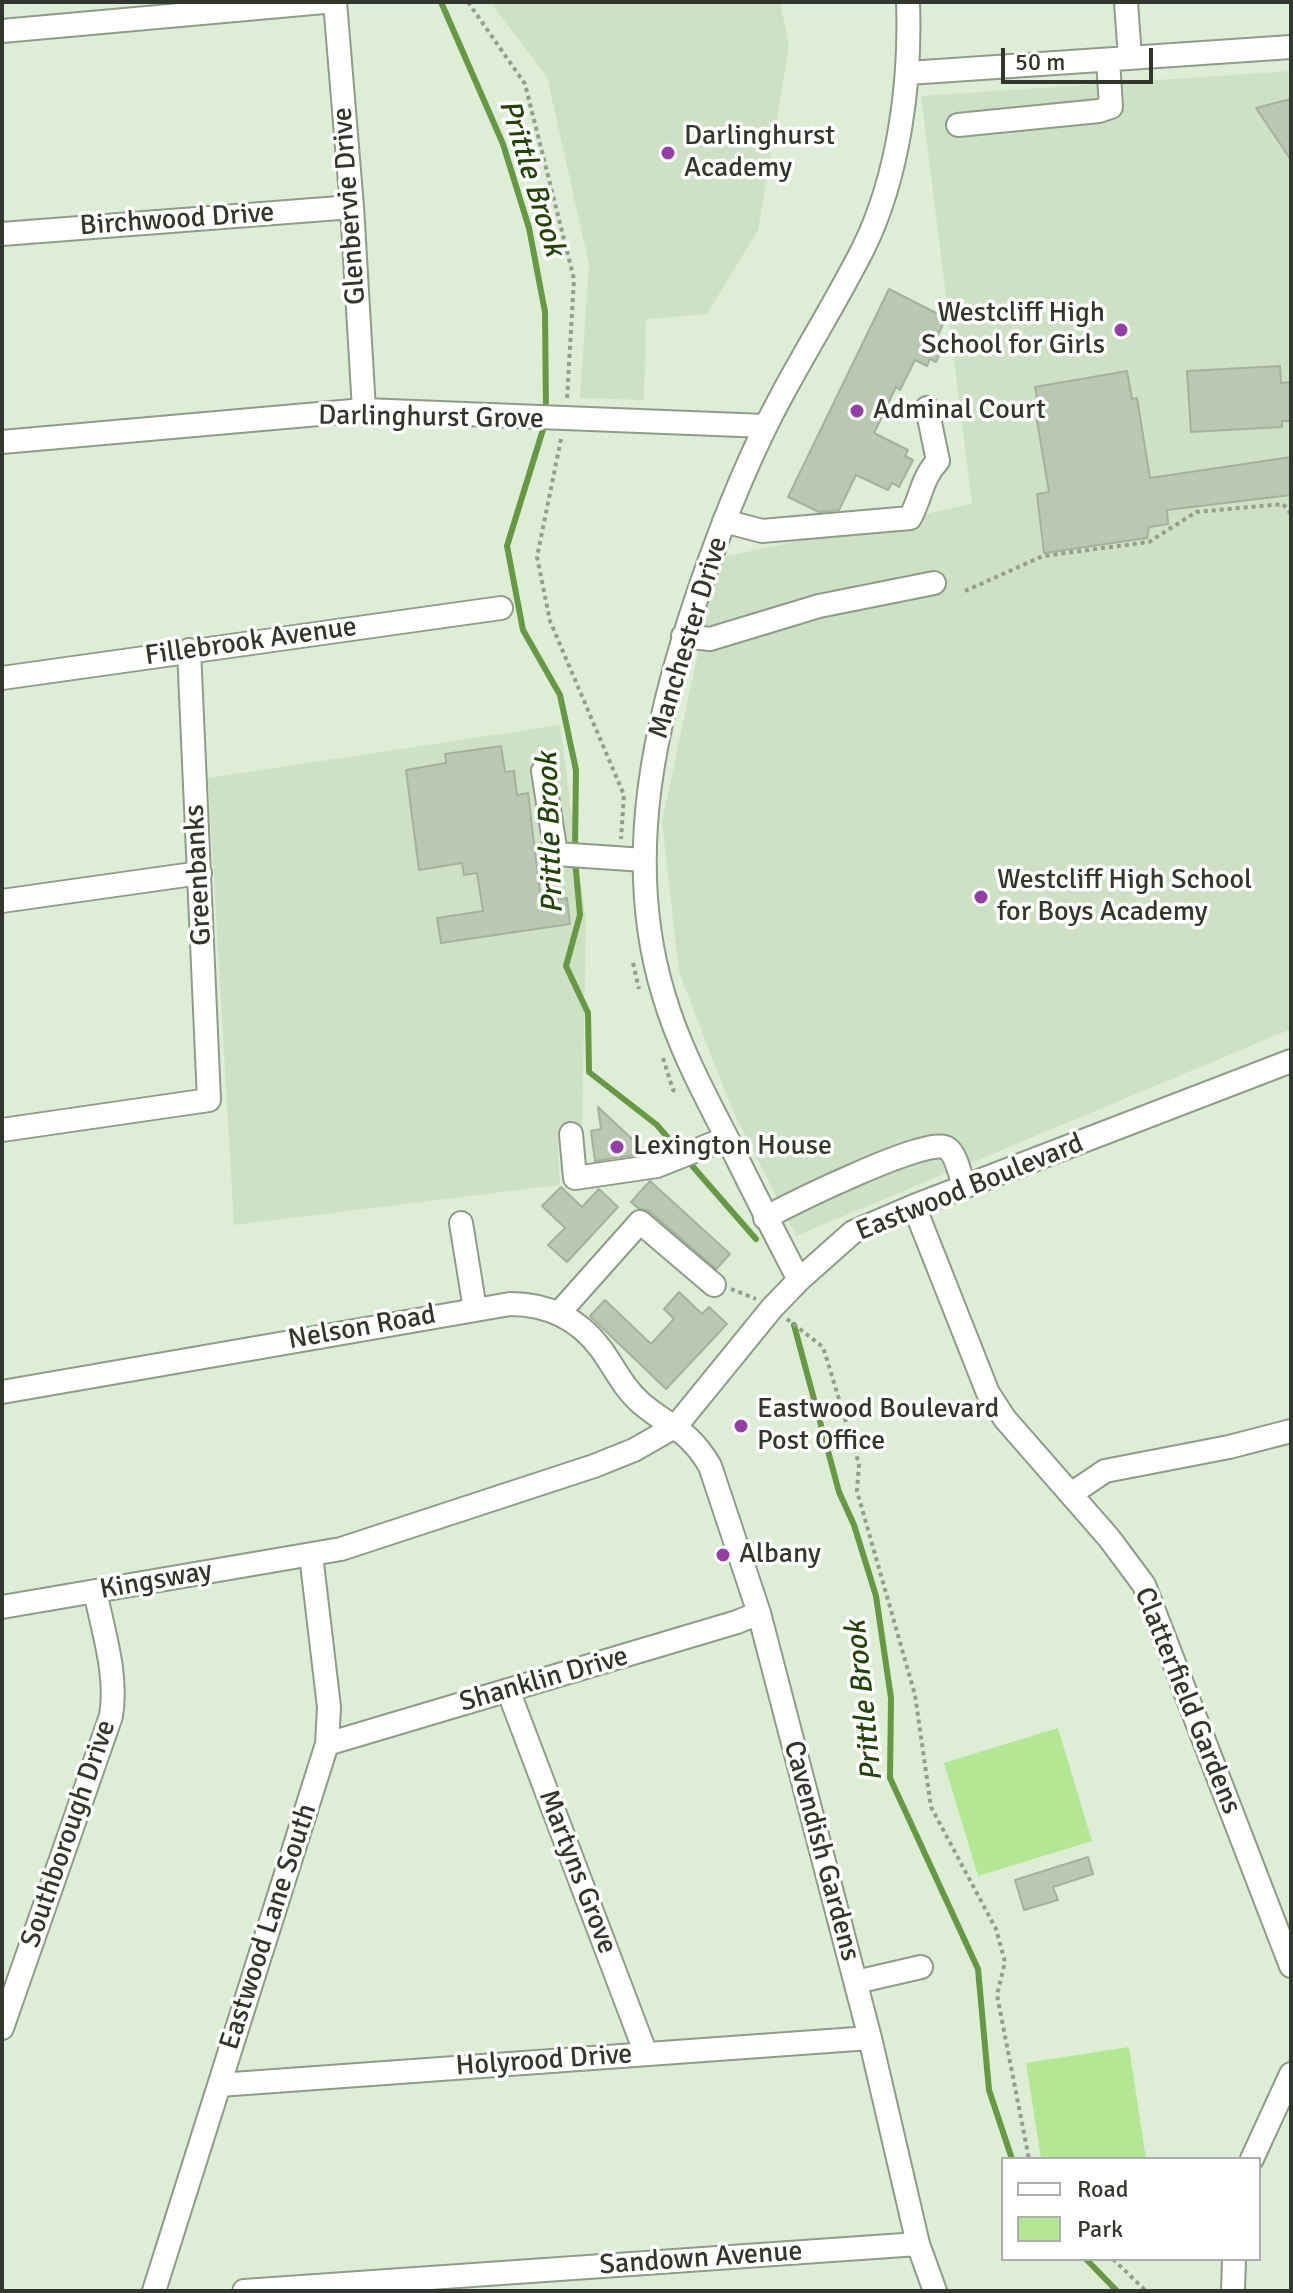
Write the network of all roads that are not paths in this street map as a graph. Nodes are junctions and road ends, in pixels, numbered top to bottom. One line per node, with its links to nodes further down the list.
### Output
1 (324, 2): 5 (street)
2 (335, 2): 10 (street, Glenbervie Drive)
3 (908, 2): 8 (street, Manchester Drive)
4 (1126, 2): 7 (street)
5 (2, 31)
6 (1291, 47): 7 (street)
7 (1119, 59): 8 (street); 9 (street)
8 (908, 73): 14 (street, Manchester Drive)
9 (958, 125)
10 (352, 207): 11 (street, Birchwood Drive); 13 (street, Glenbervie Drive)
11 (2, 234)
12 (927, 408): 16 (street)
13 (364, 410): 14 (street, Darlinghurst Grove); 15 (street, Darlinghurst Grove)
14 (765, 426): 16 (street, Manchester Drive)
15 (2, 442)
16 (724, 521): 19 (street, Manchester Drive)
17 (934, 583): 19 (street)
18 (501, 608): 20 (street, Fillebrook Avenue)
19 (683, 636): 23 (street, Manchester Drive)
20 (189, 650): 21 (street, Fillebrook Avenue); 24 (street, Greenbanks)
21 (2, 678)
22 (543, 771): 23 (street)
23 (644, 860): 29 (street, Manchester Drive)
24 (200, 873): 25 (street); 27 (street, Greenbanks)
25 (2, 901)
26 (1291, 1061): 30 (street, Eastwood Boulevard)
27 (2, 1130)
28 (571, 1134): 29 (street)
29 (727, 1138): 32 (street, Manchester Drive)
30 (964, 1187): 31 (street, Eastwood Boulevard); 32 (street)
31 (914, 1206): 34 (street, Eastwood Boulevard); 41 (street, Clatterfield Gardens)
32 (765, 1218): 34 (street, Manchester Drive)
33 (461, 1223): 36 (street)
34 (799, 1280): 39 (street, Eastwood Boulevard)
35 (714, 1285): 37 (street)
36 (475, 1309): 37 (street, Nelson Road); 38 (street, Nelson Road)
37 (559, 1313): 39 (street, Nelson Road)
38 (2, 1392)
39 (676, 1426): 42 (street, Eastwood Boulevard); 45 (street, Cavendish Gardens)
40 (1291, 1431): 41 (street)
41 (1071, 1494): 48 (street, Clatterfield Gardens)
42 (311, 1555): 43 (street, Kingsway); 47 (street, Eastwood Lane South)
43 (95, 1591): 44 (street, Kingsway); 51 (street, Southborough Drive)
44 (2, 1607)
45 (759, 1613): 46 (street, Shanklin Drive); 50 (street, Cavendish Gardens)
46 (508, 1690): 47 (street, Shanklin Drive); 53 (street, Martyns Grove)
47 (327, 1744): 55 (street, Eastwood Lane South)
48 (1291, 1966)
49 (921, 1967): 50 (street)
50 (856, 1982): 52 (street, Cavendish Gardens)
51 (2, 2028)
52 (870, 2038): 53 (street, Holyrood Drive); 57 (street, Cavendish Gardens)
53 (646, 2054): 55 (street, Holyrood Drive)
54 (1291, 2077): 56 (street)
55 (219, 2085): 59 (street, Eastwood Lane South)
56 (1253, 2157)
57 (918, 2244): 60 (street, Sandown Avenue); 61 (street, Cavendish Gardens)
58 (1234, 2261): 62 (street)
59 (154, 2291)
60 (244, 2291)
61 (935, 2291)
62 (1233, 2291)

